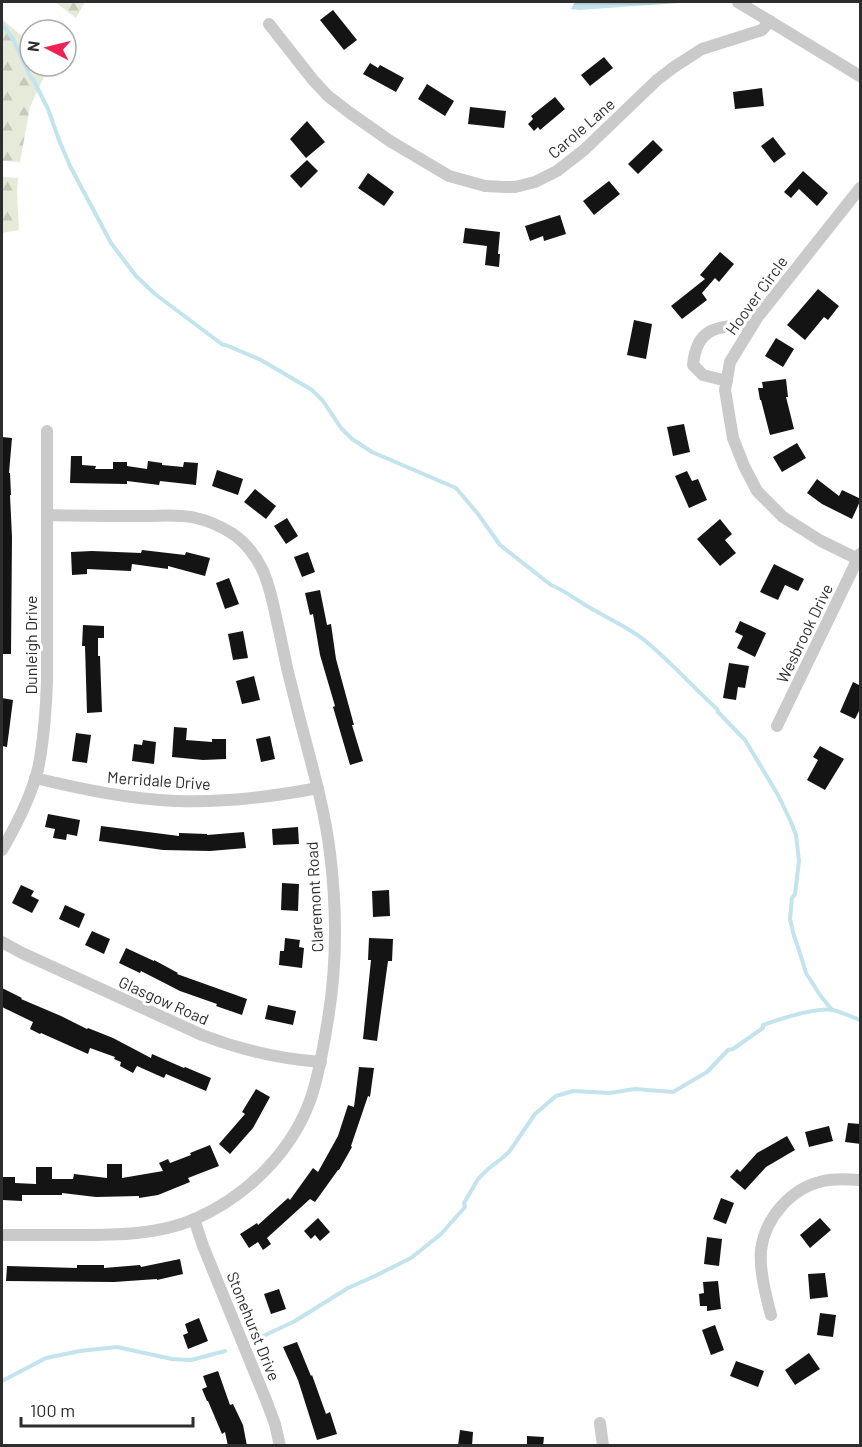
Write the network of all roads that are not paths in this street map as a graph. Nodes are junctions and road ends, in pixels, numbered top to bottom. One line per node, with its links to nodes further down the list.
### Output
1 (738, 2): 2 (street)
2 (770, 21): 3 (street, Carole Lane); 4 (street)
3 (269, 24)
4 (861, 76)
5 (861, 188): 6 (street, Hoover Circle)
6 (753, 324): 7 (street, Hoover Circle); 7 (street)
7 (727, 381): 10 (street, Hoover Circle)
8 (47, 431): 9 (street, Dunleigh Drive)
9 (47, 515): 12 (street, Dunleigh Drive); 13 (street, Claremont Road)
10 (859, 556): 11 (street, Wesbrook Drive)
11 (777, 726)
12 (35, 778): 13 (street, Merridale Drive); 14 (street, Dunleigh Drive)
13 (318, 788): 16 (street, Claremont Road)
14 (2, 850)
15 (2, 942): 16 (street, Glasgow Road)
16 (321, 1062): 18 (street, Claremont Road)
17 (861, 1180): 20 (street)
18 (194, 1220): 19 (street, Claremont Road); 22 (street, Stonehurst Drive)
19 (2, 1235)
20 (771, 1315)
21 (600, 1423): 23 (street)
22 (280, 1446)
23 (603, 1446)

